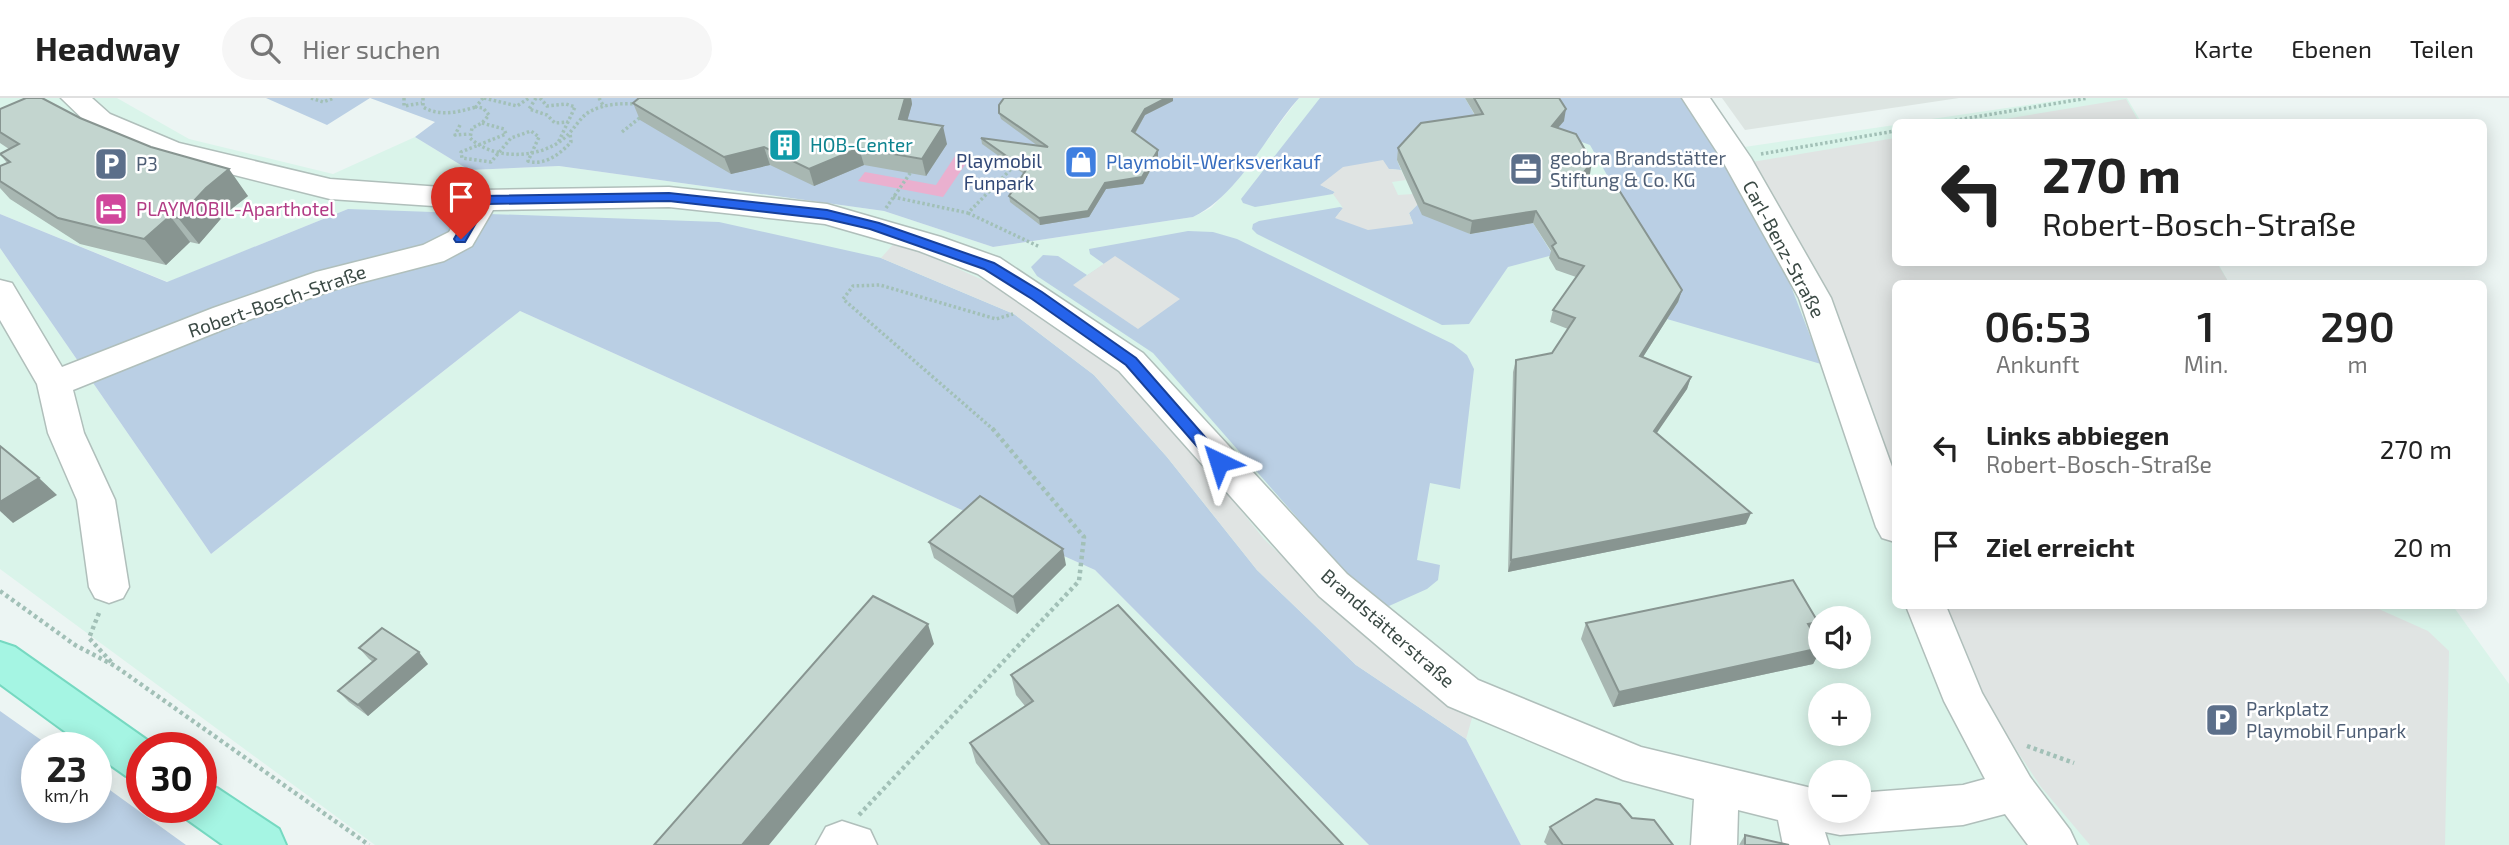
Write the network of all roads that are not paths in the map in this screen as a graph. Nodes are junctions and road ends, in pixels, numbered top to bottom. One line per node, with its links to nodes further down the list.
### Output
1 (75, 98): 3 (street, Brandstätterstraße)
2 (1696, 98): 6 (street, Carl-Benz-Straße)
3 (483, 200): 5 (street, Robert-Bosch-Straße); 11 (street, Brandstätterstraße)
4 (0, 291): 5 (street)
5 (54, 384): 7 (street)
6 (1892, 518)
7 (108, 587)
8 (1927, 609): 12 (street)
9 (0, 660): 10 (main road)
10 (126, 751)
11 (1717, 786): 15 (street, Brandstätterstraße); 17 (street)
12 (2015, 791): 13 (street, Brandstätterstraße); 18 (street)
13 (1871, 812)
14 (217, 814): 16 (main road)
15 (1808, 817)
16 (262, 845)
17 (1714, 845)
18 (2053, 845)

